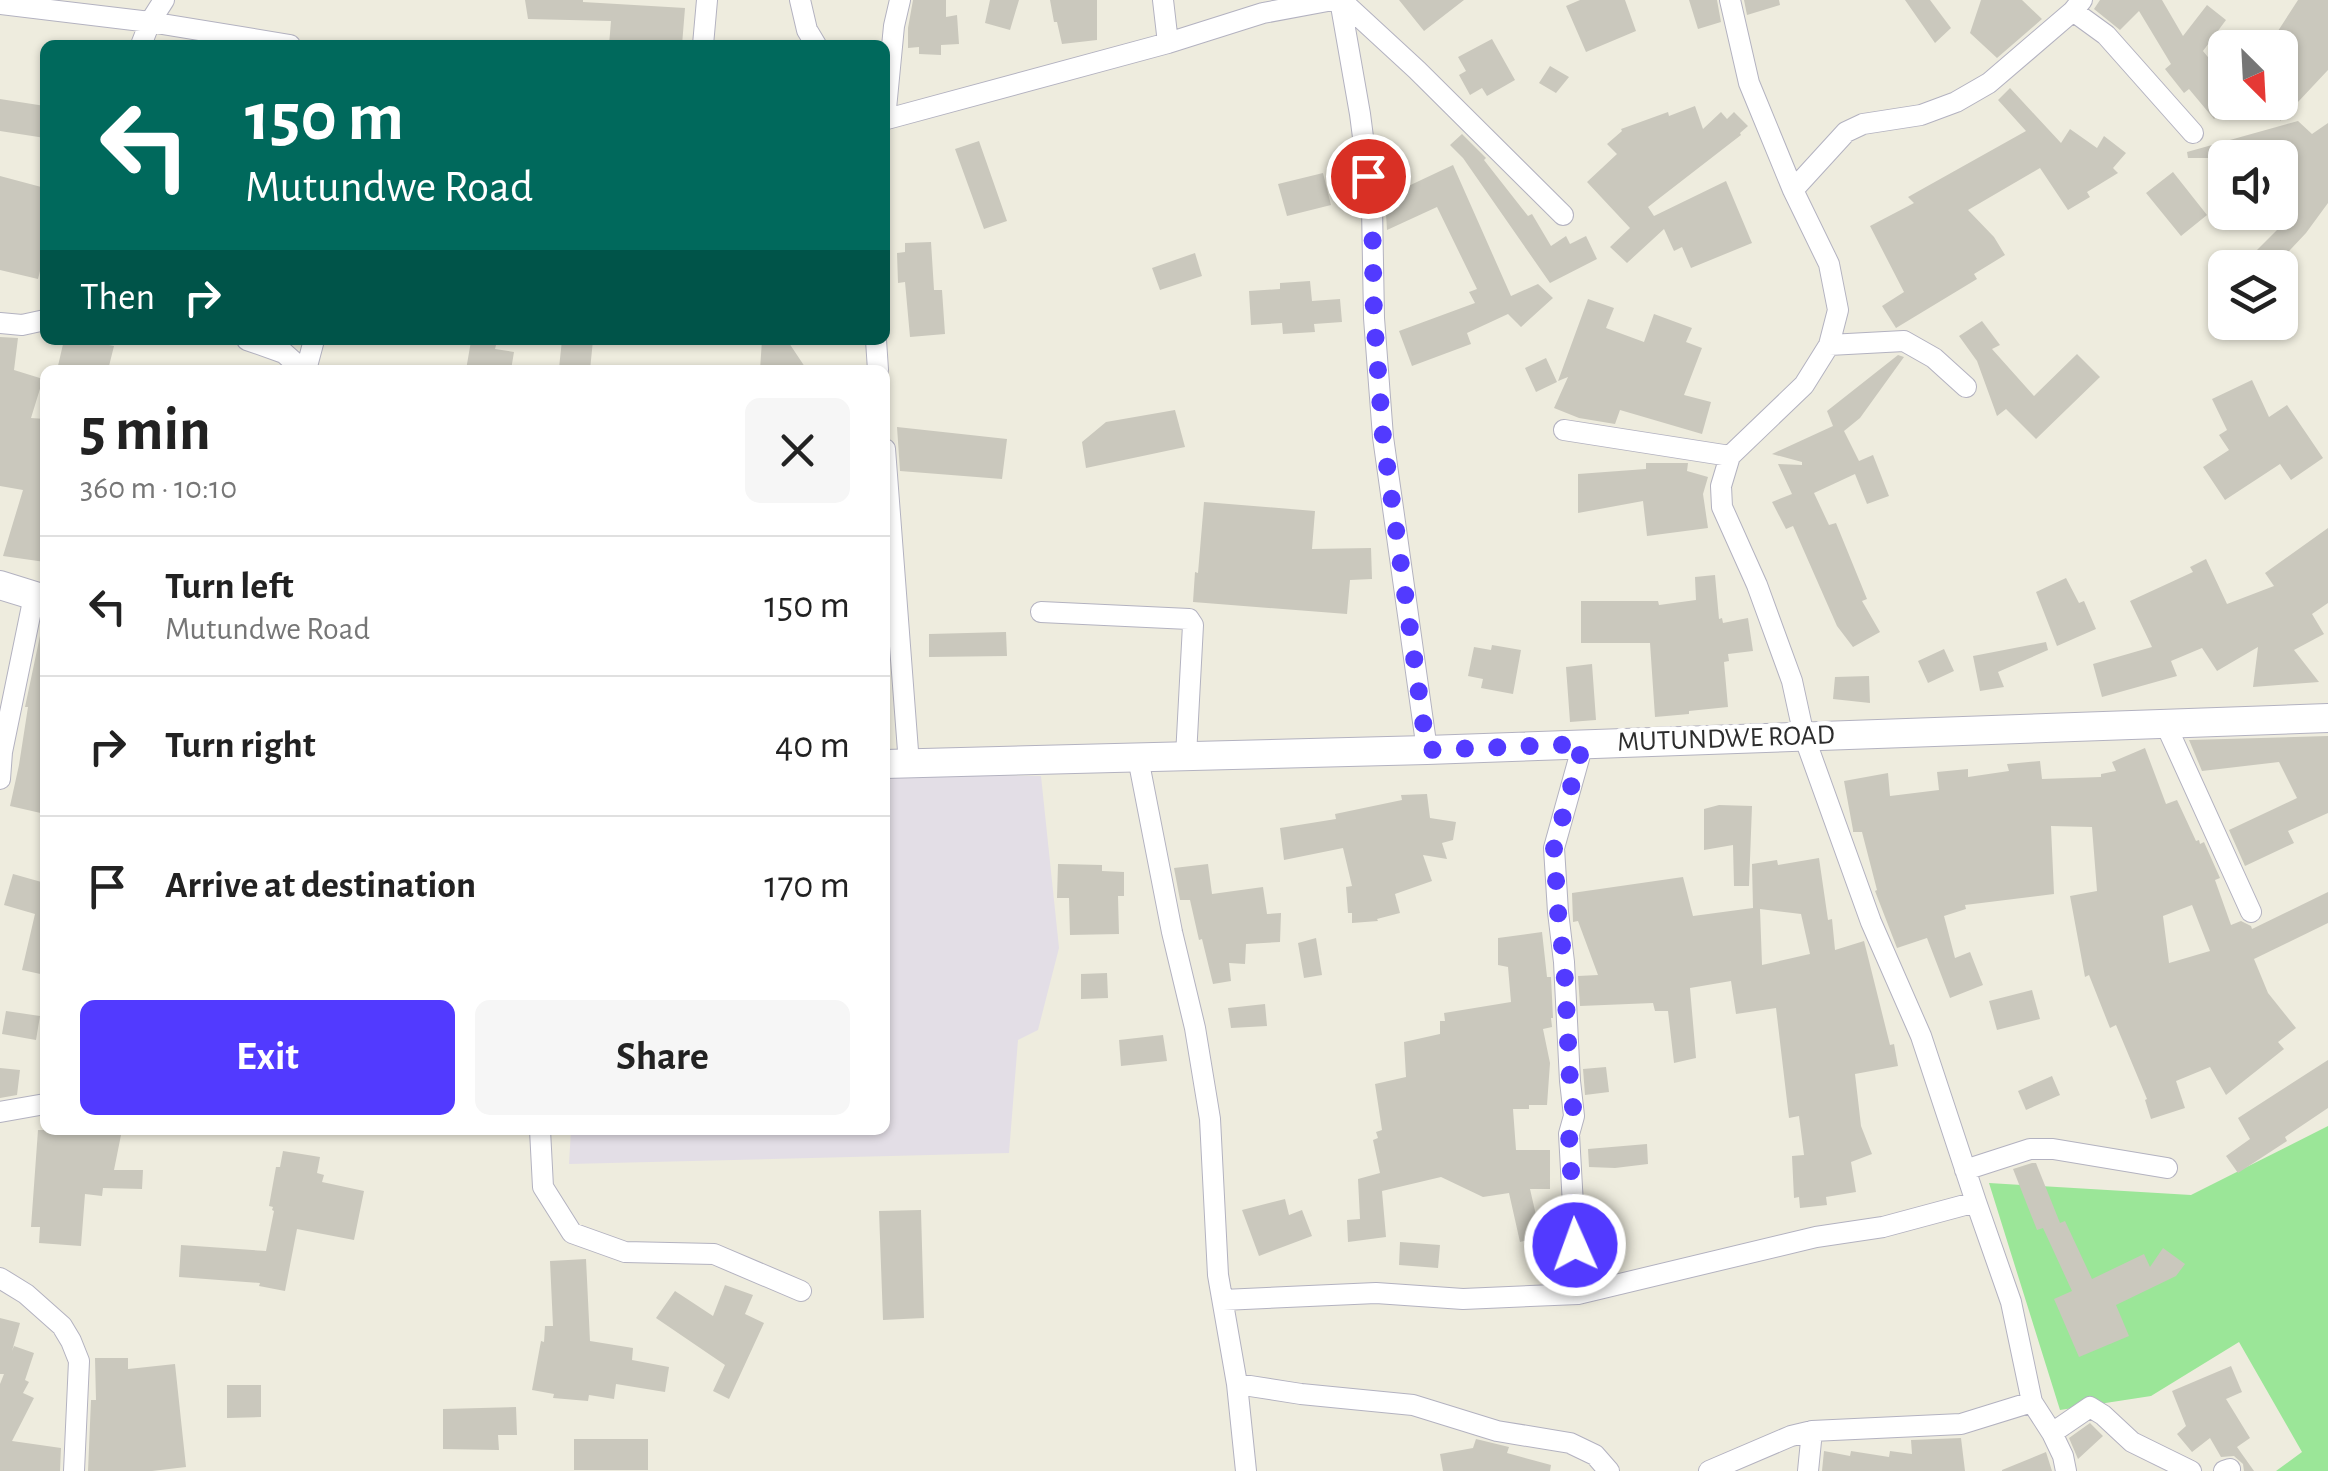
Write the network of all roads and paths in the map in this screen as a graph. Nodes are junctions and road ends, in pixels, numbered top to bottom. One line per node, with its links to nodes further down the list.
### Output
1 (164, 0): 10 (street)
2 (706, 0): 13 (street)
3 (800, 0): 14 (street)
4 (900, 0): 16 (street)
5 (1163, 0): 15 (street)
6 (1338, 0): 15 (street); 20 (street); 37 (street)
7 (1730, 0): 19 (street)
8 (0, 4): 10 (street)
9 (2078, 6): 18 (street); 19 (street)
10 (150, 22): 11 (street); 12 (street)
11 (143, 40)
12 (260, 40)
13 (703, 40)
14 (813, 40)
15 (1168, 43): 17 (street)
16 (890, 72)
17 (890, 118)
18 (2193, 133)
19 (1793, 190): 24 (street)
20 (1563, 215)
21 (40, 321): 22 (street)
22 (0, 323)
23 (261, 345): 25 (street)
24 (1830, 345): 26 (street); 28 (street)
25 (298, 365)
26 (1966, 387)
27 (1564, 430): 28 (street)
28 (1730, 456): 35 (street)
29 (890, 573): 40 (street)
30 (0, 584): 31 (main road)
31 (40, 597): 41 (street)
32 (1041, 612): 38 (street)
33 (2328, 718): 34 (main road, MUTUNDWE ROAD)
34 (2166, 723): 35 (main road, MUTUNDWE ROAD); 42 (street)
35 (1804, 736): 36 (main road, MUTUNDWE ROAD); 47 (street)
36 (1583, 744): 37 (main road, MUTUNDWE ROAD); 51 (street)
37 (1427, 750): 38 (main road, MUTUNDWE ROAD)
38 (1186, 756): 39 (main road, MUTUNDWE ROAD)
39 (1138, 758): 40 (main road, MUTUNDWE ROAD); 52 (street)
40 (897, 764)
41 (0, 779)
42 (2251, 912)
43 (40, 1105): 44 (street)
44 (0, 1112)
45 (540, 1135): 50 (street)
46 (2166, 1168): 47 (street)
47 (1965, 1170): 48 (street)
48 (1976, 1202): 51 (street); 54 (street)
49 (0, 1278): 58 (street)
50 (800, 1291)
51 (1578, 1294): 52 (street)
52 (1223, 1300): 53 (street)
53 (1237, 1384): 57 (street); 59 (street)
54 (2032, 1402): 55 (street); 56 (street)
55 (1812, 1432): 60 (street); 61 (street)
56 (2052, 1433): 62 (street); 63 (street)
57 (1599, 1466)
58 (74, 1471)
59 (1246, 1471)
60 (1709, 1471)
61 (1808, 1471)
62 (2066, 1471)
63 (2190, 1471)

